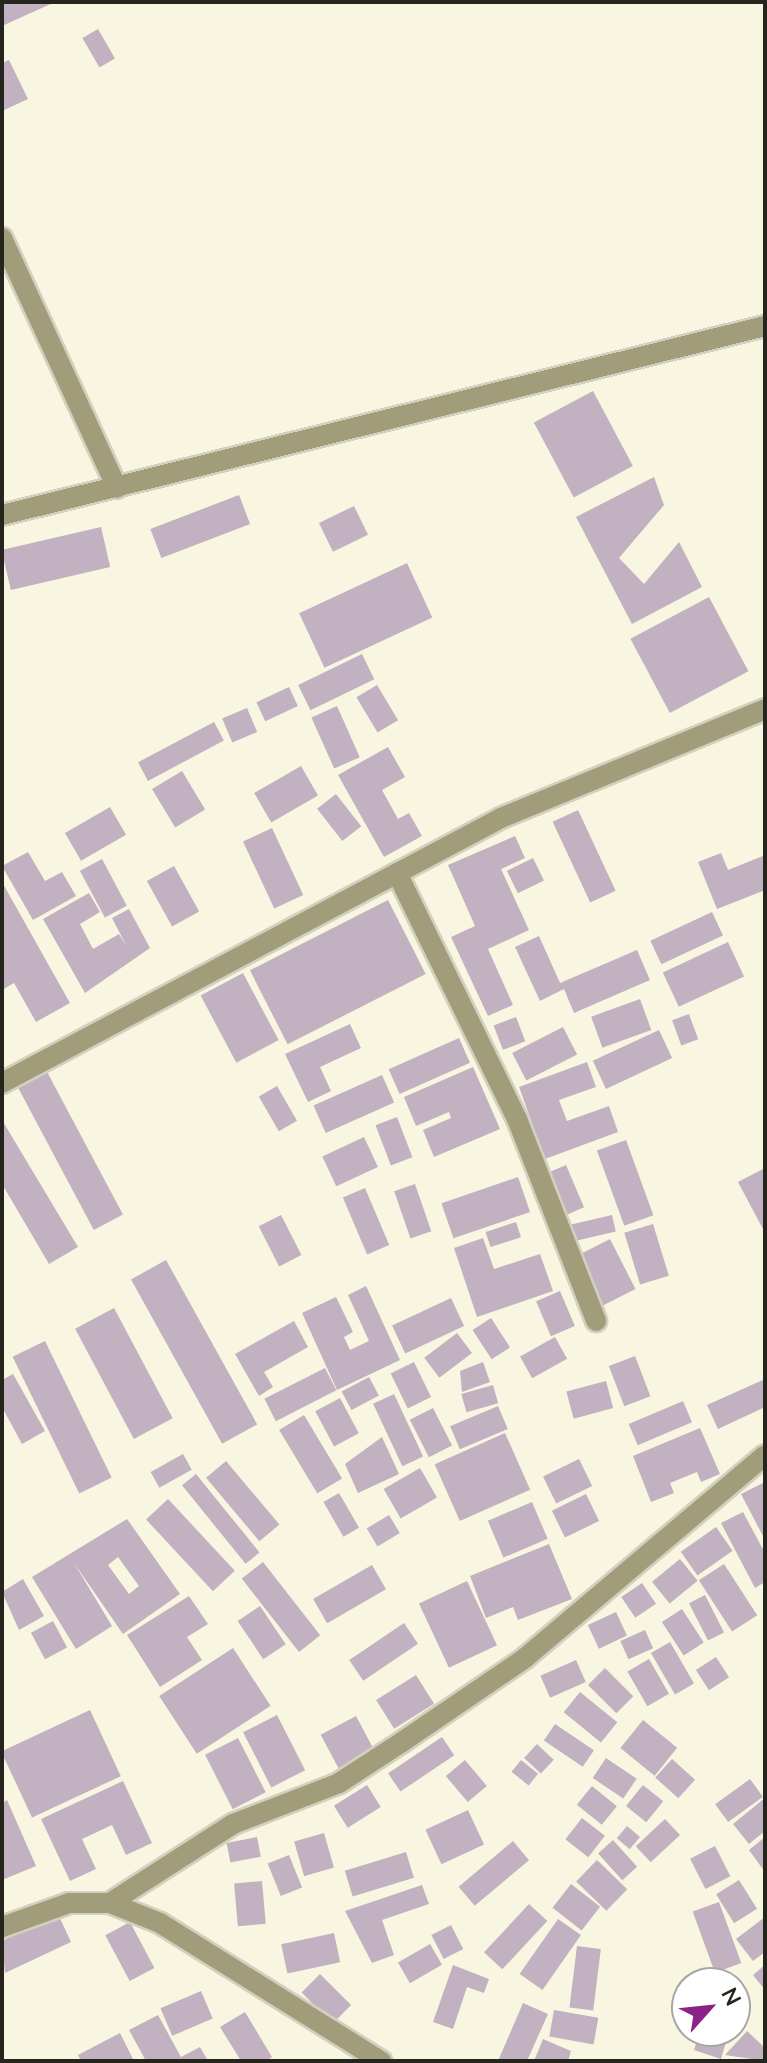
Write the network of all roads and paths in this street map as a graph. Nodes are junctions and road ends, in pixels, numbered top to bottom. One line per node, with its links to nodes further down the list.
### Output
1 (2, 238): 3 (street)
2 (765, 326): 3 (street)
3 (117, 488): 4 (street)
4 (2, 515)
5 (765, 709): 6 (street)
6 (397, 873): 7 (street); 8 (street)
7 (2, 1083)
8 (596, 1321)
9 (765, 1455): 10 (street)
10 (110, 1903): 11 (street); 12 (street)
11 (2, 1927)
12 (381, 2061)

